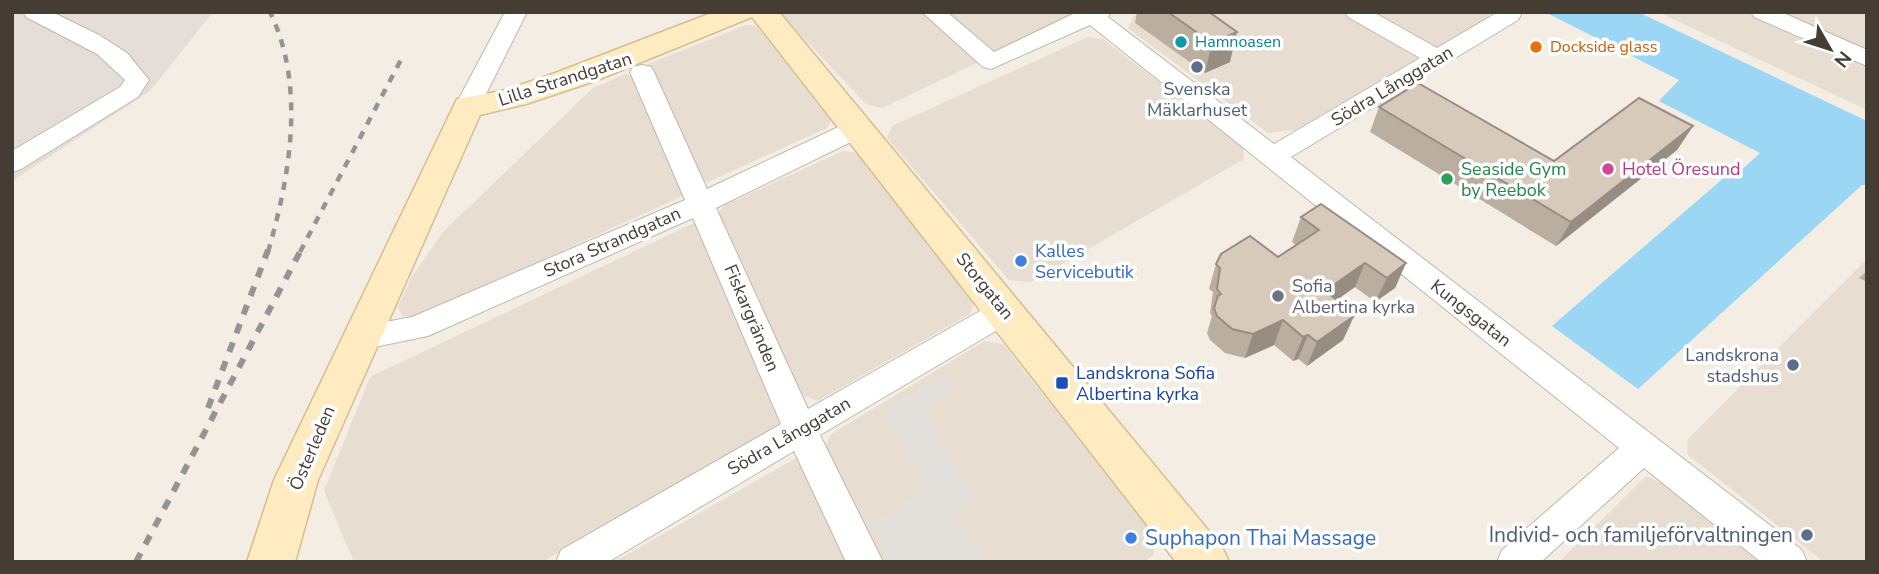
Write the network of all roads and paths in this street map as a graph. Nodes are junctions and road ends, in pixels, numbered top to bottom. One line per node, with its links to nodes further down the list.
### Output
1 (34, 12): 16 (street)
2 (516, 12): 13 (street)
3 (741, 12): 13 (street, Lilla Strandgatan)
4 (763, 12): 14 (street, Storgatan)
5 (933, 12): 8 (street)
6 (1356, 12): 10 (street)
7 (1762, 12): 11 (street)
8 (1093, 13): 15 (street, Kungsgatan)
9 (1507, 14): 10 (street, Södra Långgatan)
10 (1438, 58): 15 (street, Södra Långgatan)
11 (1867, 59)
12 (642, 72): 17 (street, Fiskargränden)
13 (468, 106): 19 (street)
14 (858, 128): 17 (street, Stora Strandgatan); 18 (street, Storgatan)
15 (1273, 156): 21 (street, Kungsgatan)
16 (12, 163)
17 (702, 203): 19 (street, Stora Strandgatan); 20 (street, Fiskargränden)
18 (1005, 311): 20 (street, Södra Långgatan); 22 (street, Storgatan)
19 (360, 338): 23 (street, Österleden)
20 (800, 429): 24 (street, Södra Långgatan); 25 (street, Fiskargränden)
21 (1643, 447): 26 (street); 27 (street, Kungsgatan)
22 (1196, 559)
23 (271, 562)
24 (574, 562)
25 (865, 562)
26 (1515, 562)
27 (1789, 562)

